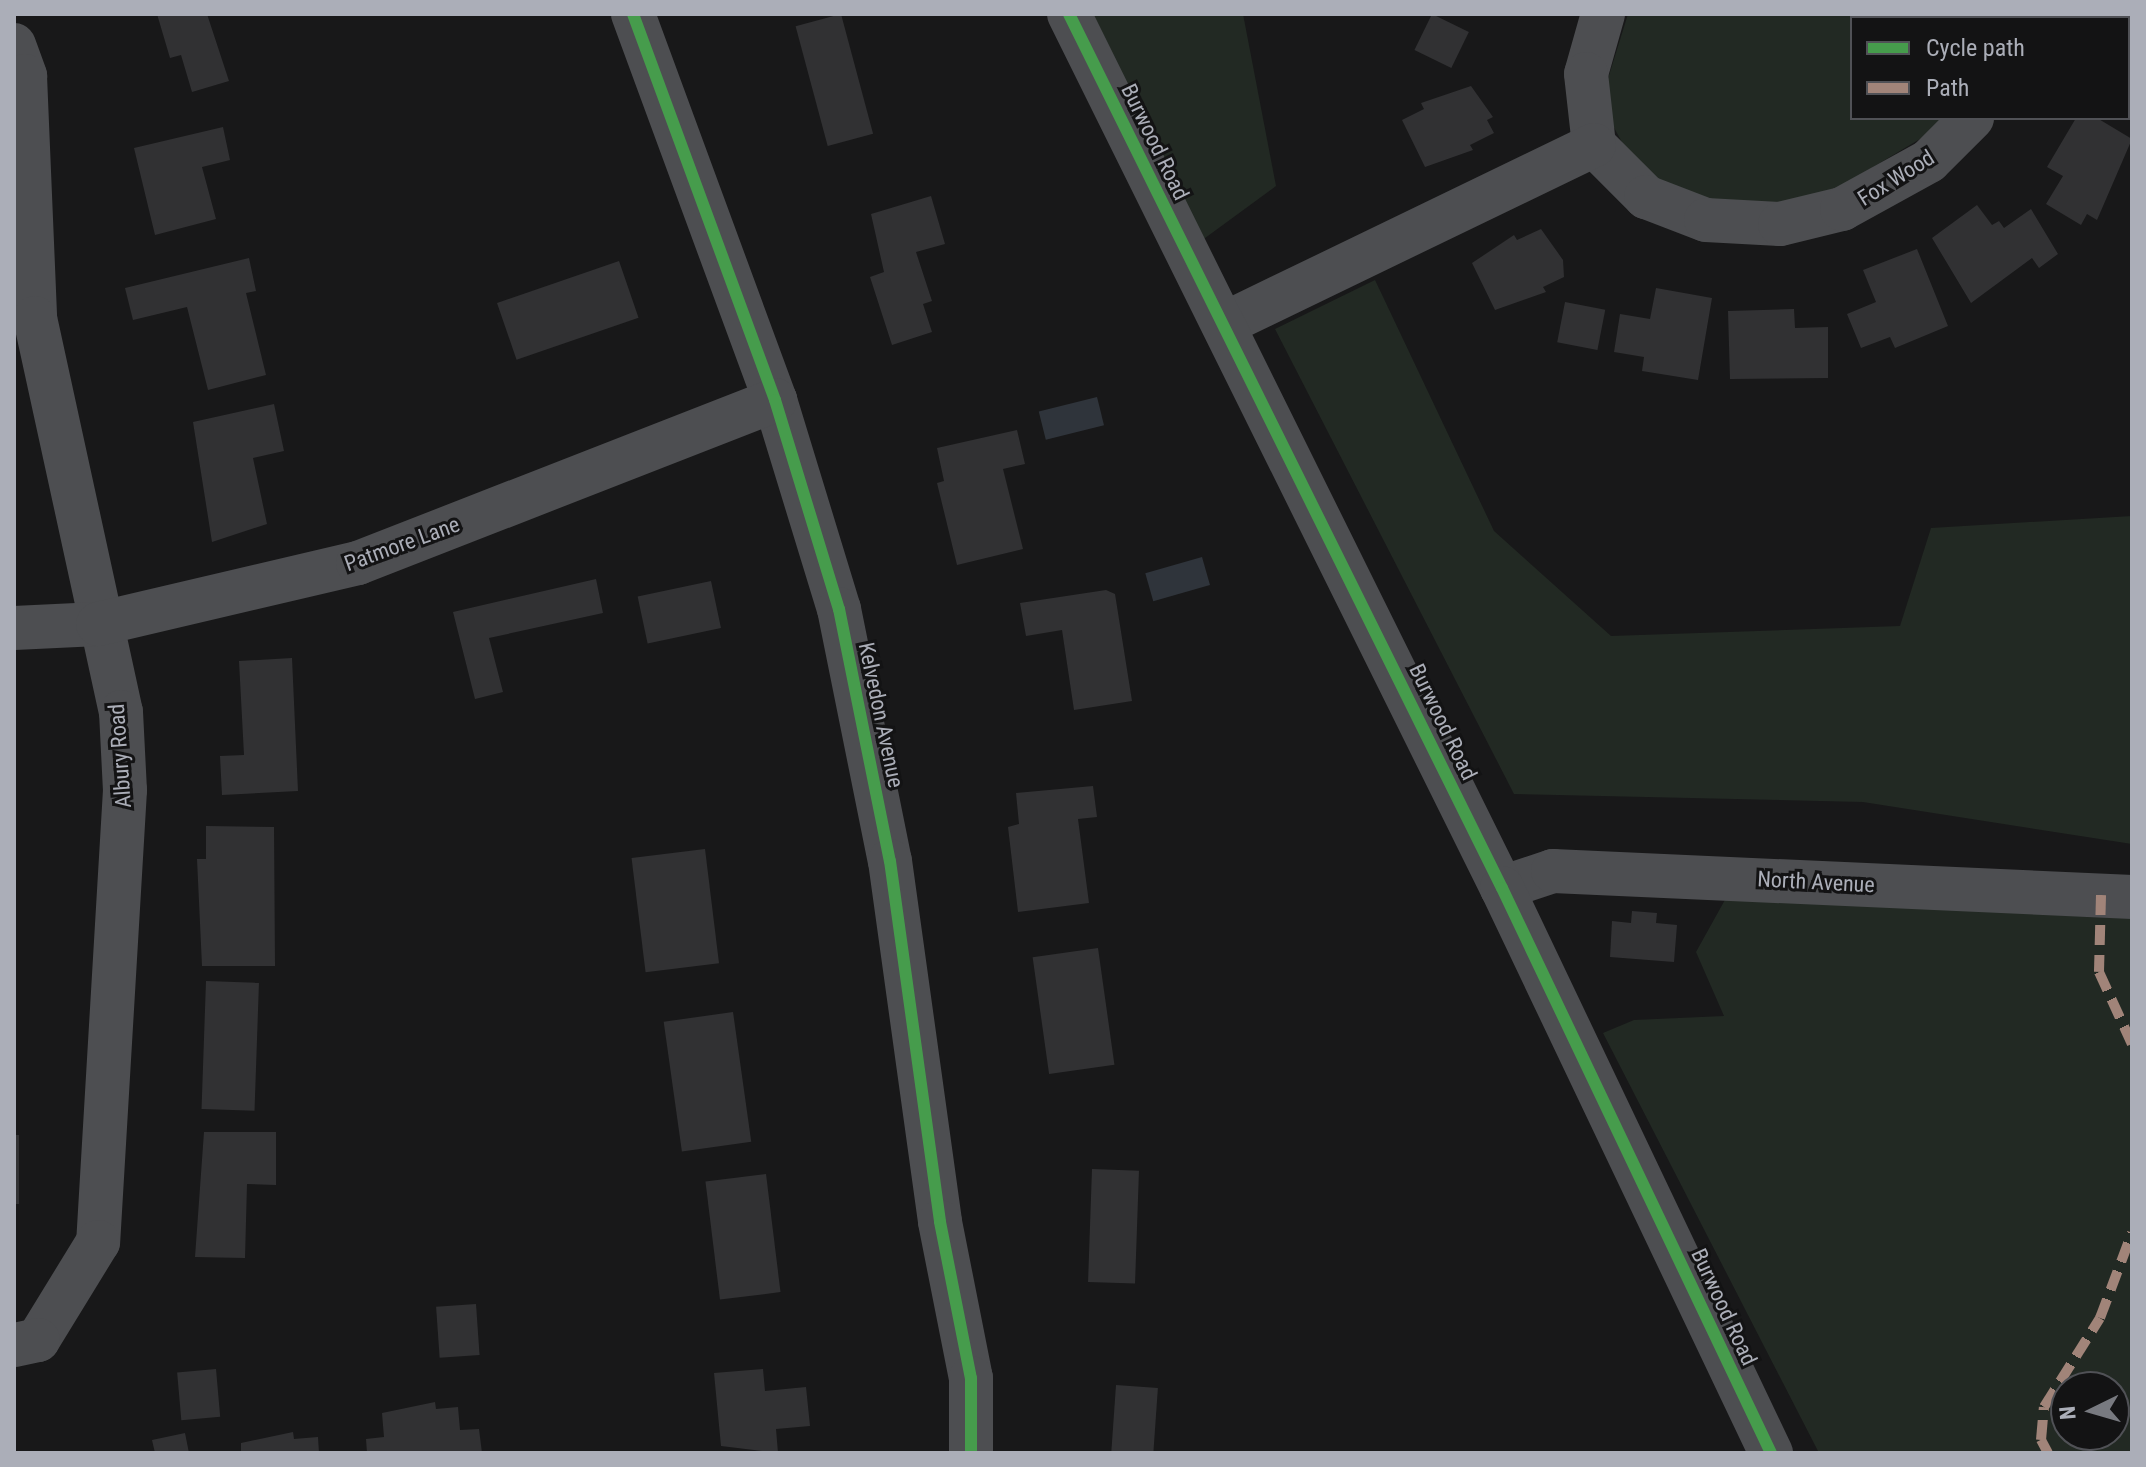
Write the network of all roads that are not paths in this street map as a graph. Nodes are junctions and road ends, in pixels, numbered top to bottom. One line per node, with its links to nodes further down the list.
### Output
1 (633, 14): 8 (street, Kelvedon Avenue)
2 (1069, 14): 7 (street, Burwood Road)
3 (1603, 14): 6 (street)
4 (14, 45): 9 (street, Albury Road)
5 (1970, 120): 6 (street, Fox Wood)
6 (1594, 145): 7 (street)
7 (1224, 324): 11 (street, Burwood Road)
8 (775, 400): 9 (street, Patmore Lane); 14 (street, Kelvedon Avenue)
9 (98, 624): 10 (street, Patmore Lane); 13 (street, Albury Road)
10 (14, 628)
11 (1502, 888): 12 (street, North Avenue); 15 (street, Burwood Road)
12 (2132, 897)
13 (14, 1345)
14 (971, 1453)
15 (1771, 1453)

